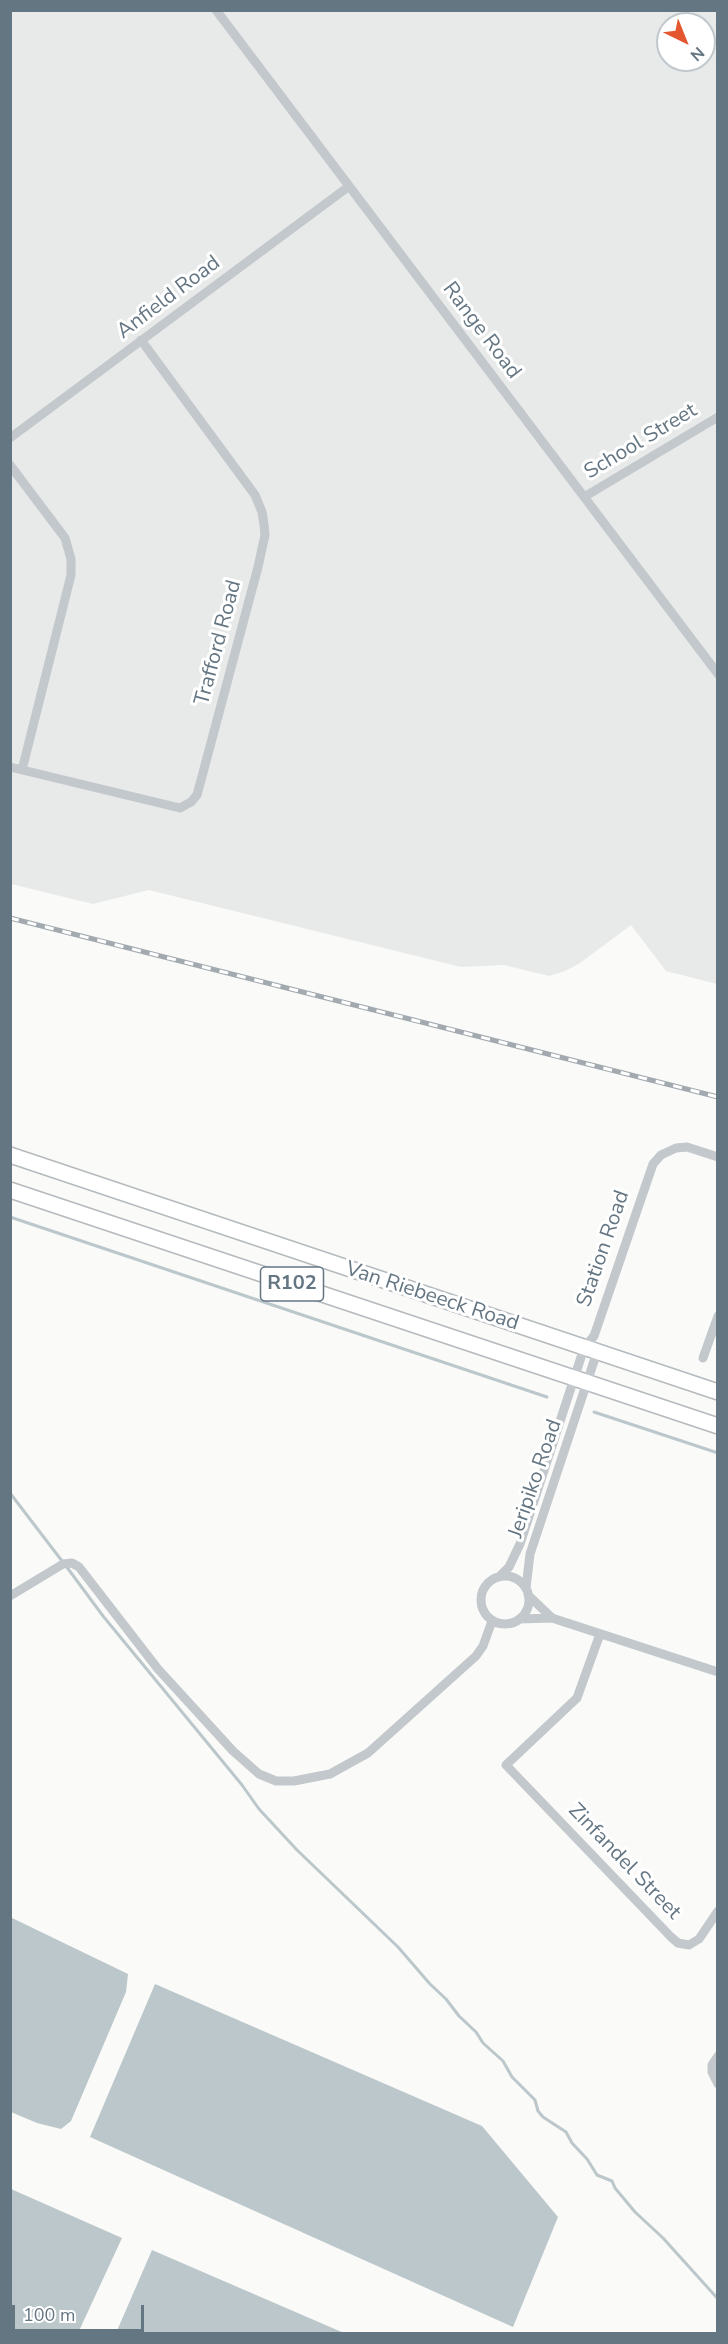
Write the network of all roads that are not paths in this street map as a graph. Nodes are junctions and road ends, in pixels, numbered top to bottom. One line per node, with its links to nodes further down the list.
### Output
1 (216, 10): 2 (street, Range Road)
2 (348, 187): 3 (street, Anfield Road); 7 (street, Range Road)
3 (141, 340): 5 (street, Anfield Road); 10 (street, Trafford Road)
4 (717, 417): 7 (street, School Street)
5 (10, 438)
6 (10, 465): 10 (street)
7 (584, 497): 8 (street, Range Road)
8 (717, 674)
9 (10, 767): 10 (street, Trafford Road)
10 (22, 770)
11 (10, 1155): 15 (main road, Van Riebeeck Road / R102)
12 (717, 1157): 15 (street, Station Road)
13 (10, 1190): 17 (main road, Van Riebeeck Road / R102)
14 (717, 1316): 16 (street)
15 (591, 1347): 17 (street); 17 (street); 18 (main road, Van Riebeeck Road / R102)
16 (703, 1358)
17 (580, 1380): 19 (main road, Van Riebeeck Road / R102); 20 (street, Jeripiko Road); 21 (street, Jeripiko Road)
18 (717, 1392)
19 (717, 1426)
20 (499, 1577): 21 (street); 25 (street)
21 (527, 1592): 23 (street); 24 (street)
22 (10, 1596): 25 (street)
23 (552, 1618): 24 (street); 26 (street)
24 (519, 1619): 25 (street)
25 (492, 1621)
26 (600, 1634): 27 (street); 28 (street, Zinfandel Street)
27 (717, 1672)
28 (717, 1911)
29 (717, 2056): 30 (street)
30 (717, 2084)

